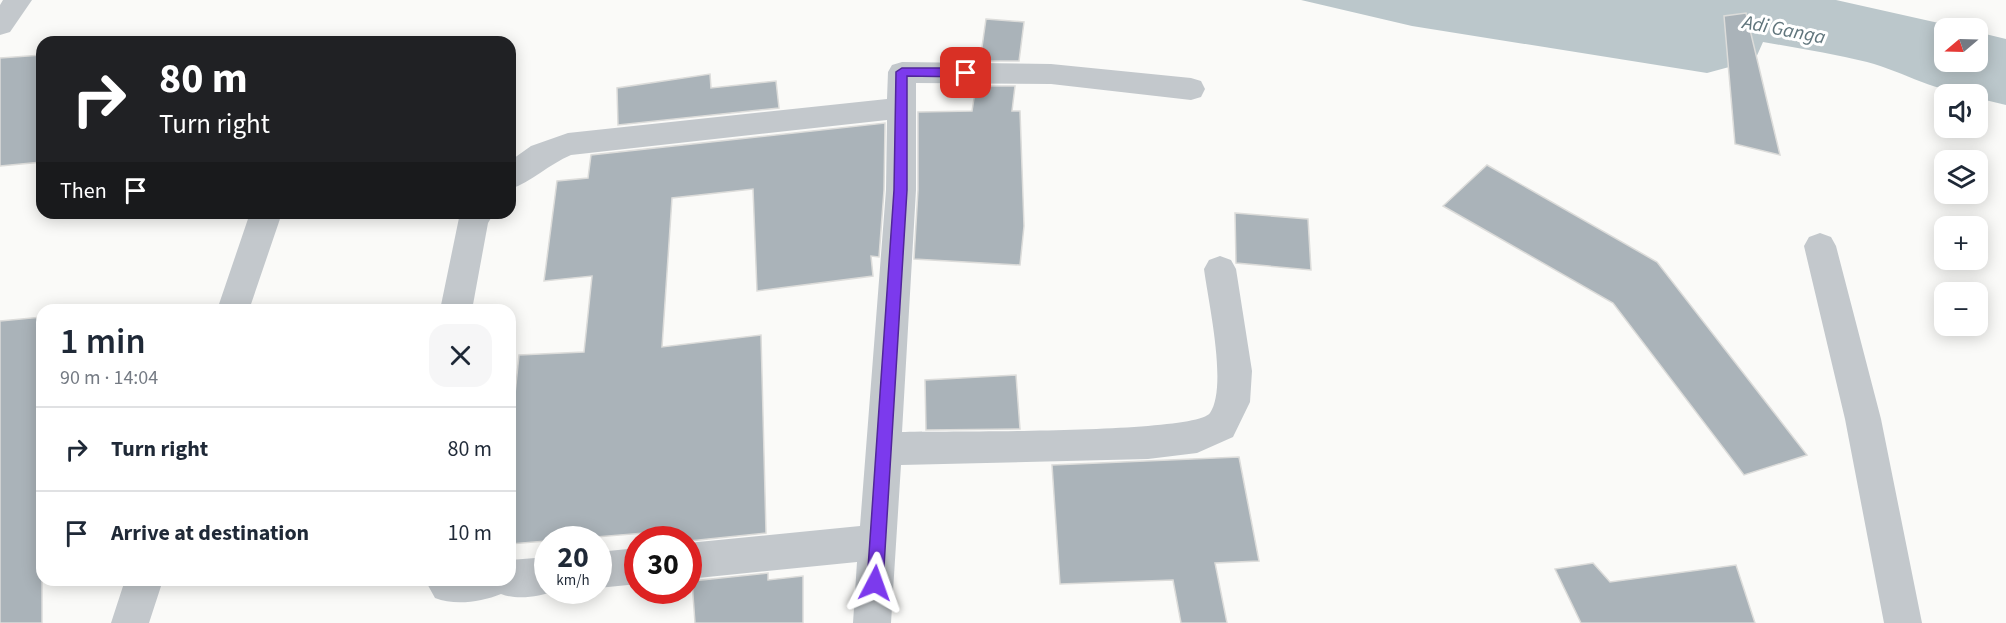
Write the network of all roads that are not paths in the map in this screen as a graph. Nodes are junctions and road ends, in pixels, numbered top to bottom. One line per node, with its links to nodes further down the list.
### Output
1 (18, 0): 2 (street)
2 (0, 25)
3 (1191, 89): 4 (street)
4 (901, 108): 5 (street); 12 (street)
5 (516, 173)
6 (264, 219): 10 (street)
7 (473, 219): 11 (street)
8 (1820, 246): 20 (street)
9 (1220, 269): 12 (street)
10 (235, 304)
11 (457, 304)
12 (884, 449): 13 (street)
13 (877, 542): 14 (street); 19 (street)
14 (702, 560)
15 (534, 576): 16 (street)
16 (516, 578)
17 (142, 586): 18 (street)
18 (130, 623)
19 (872, 623)
20 (1903, 623)

